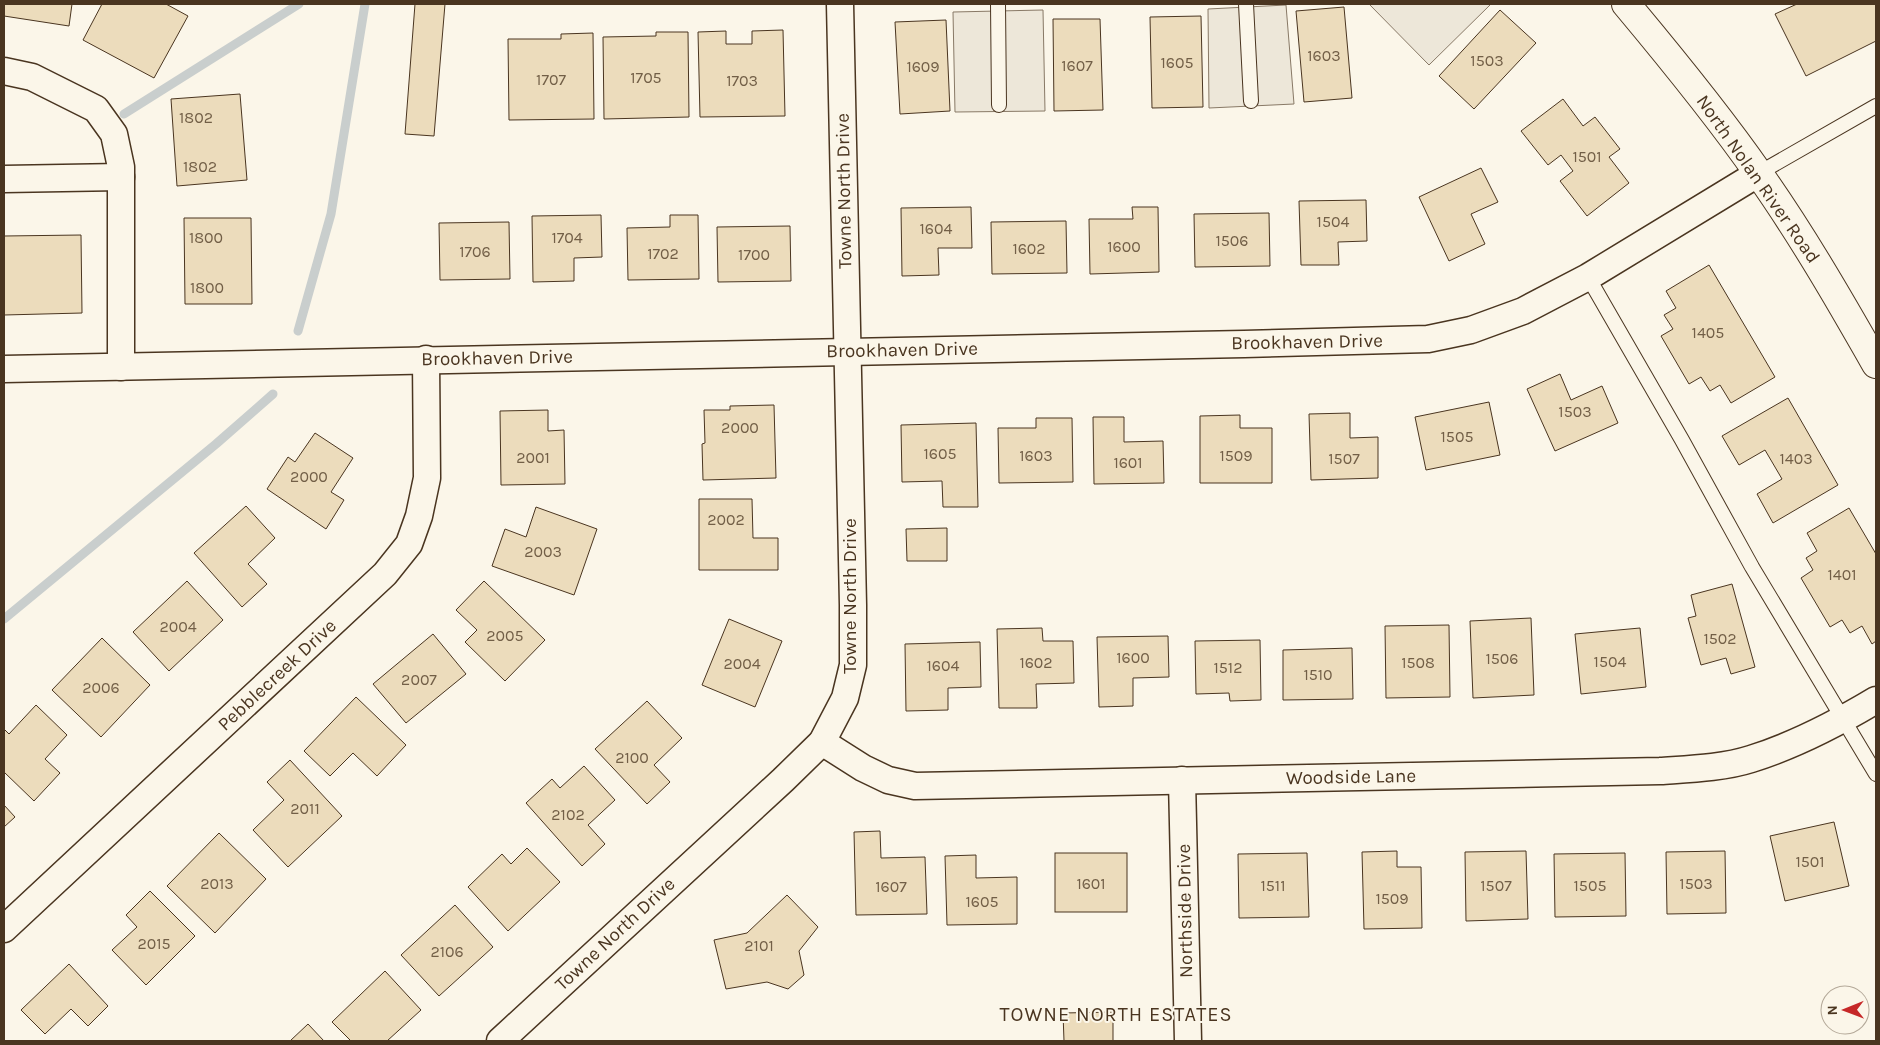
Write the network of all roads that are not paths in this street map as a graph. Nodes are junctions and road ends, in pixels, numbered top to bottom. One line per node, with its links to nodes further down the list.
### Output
1 (840, 4): 13 (street, Towne North Drive)
2 (998, 4): 7 (lane)
3 (1246, 4): 6 (lane)
4 (1626, 4): 9 (main road, North Nolan River Road)
5 (4, 71): 10 (street)
6 (1251, 101)
7 (999, 105)
8 (1876, 106): 9 (lane)
9 (1759, 173): 12 (street, Brookhaven Drive); 15 (main road, North Nolan River Road)
10 (121, 177): 11 (street); 16 (street)
11 (4, 179)
12 (1588, 277): 13 (street, Brookhaven Drive); 19 (lane)
13 (848, 352): 14 (street, Brookhaven Drive); 20 (street, Towne North Drive)
14 (426, 360): 16 (street, Brookhaven Drive); 23 (street, Pebblecreek Drive)
15 (1876, 364)
16 (121, 367): 17 (street, Brookhaven Drive)
17 (4, 369)
18 (1876, 700): 19 (street, Woodside Lane)
19 (1844, 720): 21 (lane); 22 (street, Woodside Lane)
20 (822, 742): 22 (street, Woodside Lane); 24 (street, Towne North Drive)
21 (1876, 774)
22 (1182, 780): 25 (street, Northside Drive)
23 (4, 929)
24 (500, 1041)
25 (1188, 1041)

